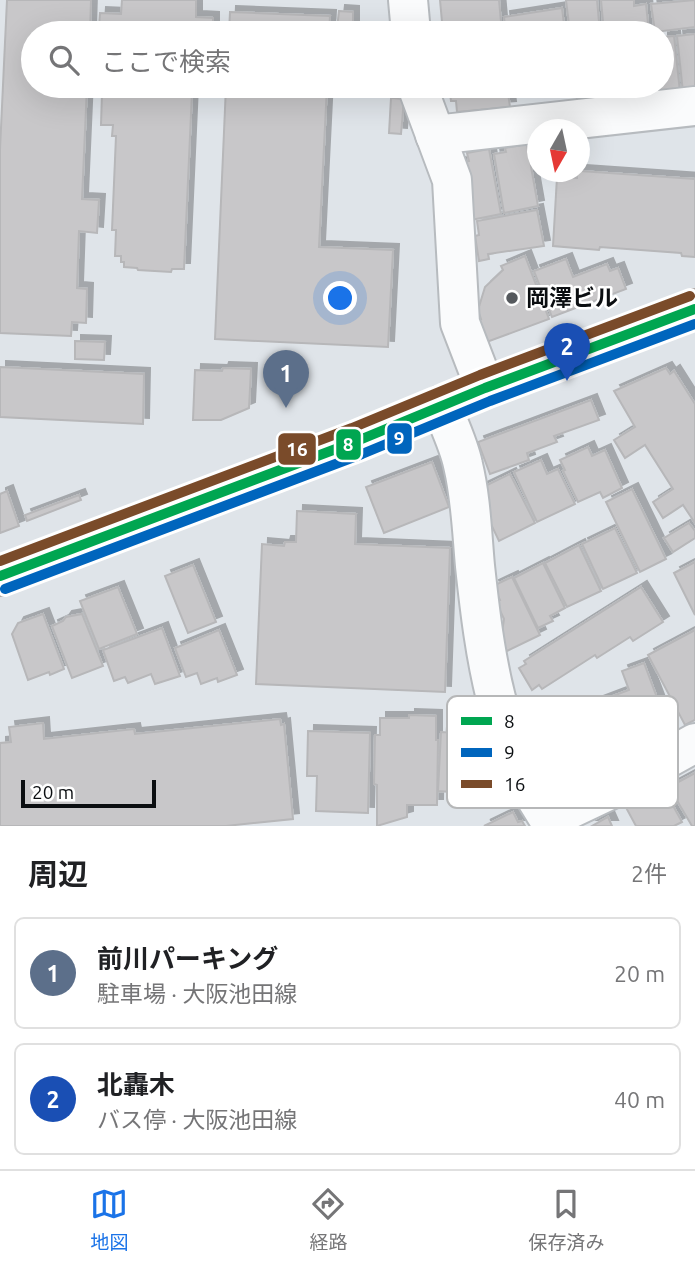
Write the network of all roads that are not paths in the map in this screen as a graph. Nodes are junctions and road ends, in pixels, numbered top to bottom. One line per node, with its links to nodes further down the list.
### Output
1 (408, 0): 2 (street)
2 (410, 21)
3 (421, 98): 5 (street)
4 (695, 106): 5 (street)
5 (435, 135): 7 (street)
6 (695, 309): 7 (main road)
7 (485, 388): 8 (main road)
8 (441, 405): 9 (main road); 10 (street)
9 (0, 576)
10 (495, 696)
11 (695, 743): 12 (street)
12 (678, 752)
13 (541, 808): 14 (street)
14 (573, 808)

